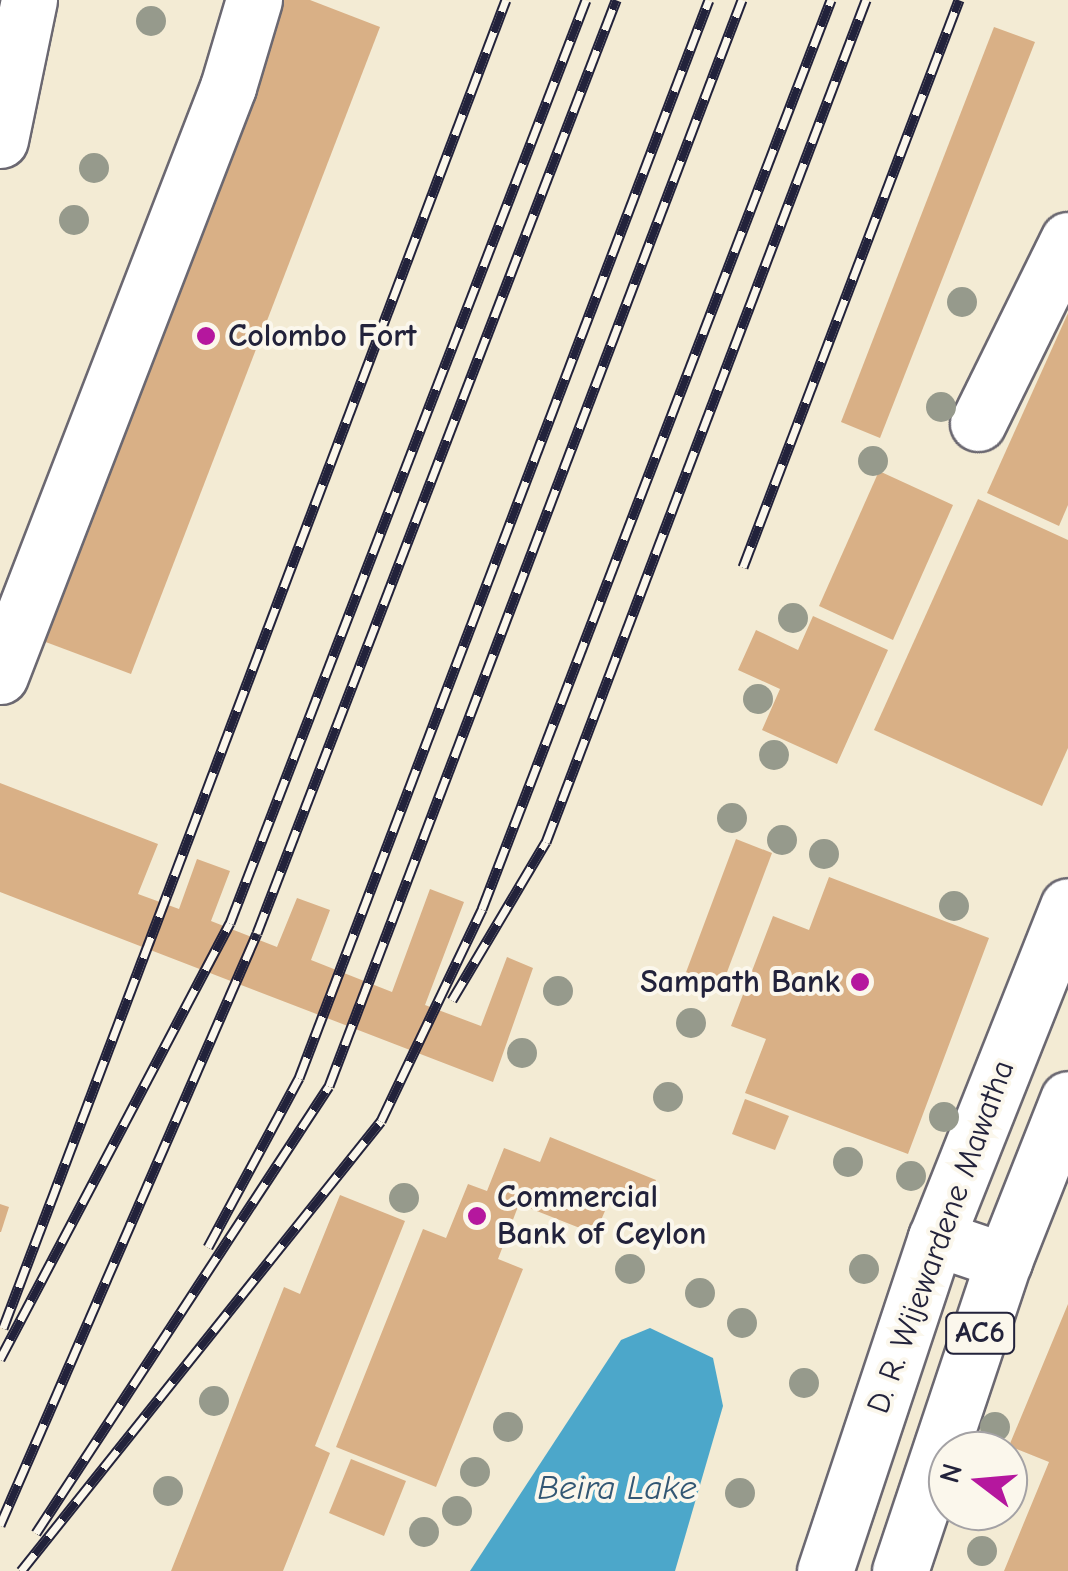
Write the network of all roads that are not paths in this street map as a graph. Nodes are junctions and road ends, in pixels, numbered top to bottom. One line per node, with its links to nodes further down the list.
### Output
1 (28, 0): 3 (main road)
2 (254, 0): 6 (main road)
3 (0, 140)
4 (1068, 240): 5 (main road)
5 (978, 422)
6 (0, 676)
7 (1068, 906): 9 (main road, D. R. Wijewardene Mawatha / AC6)
8 (1068, 1098): 10 (main road, D. R. Wijewardene Mawatha / AC6)
9 (936, 1238): 10 (main road); 11 (main road, D. R. Wijewardene Mawatha / AC6)
10 (1004, 1261): 12 (main road, D. R. Wijewardene Mawatha / AC6)
11 (825, 1571)
12 (900, 1571)

